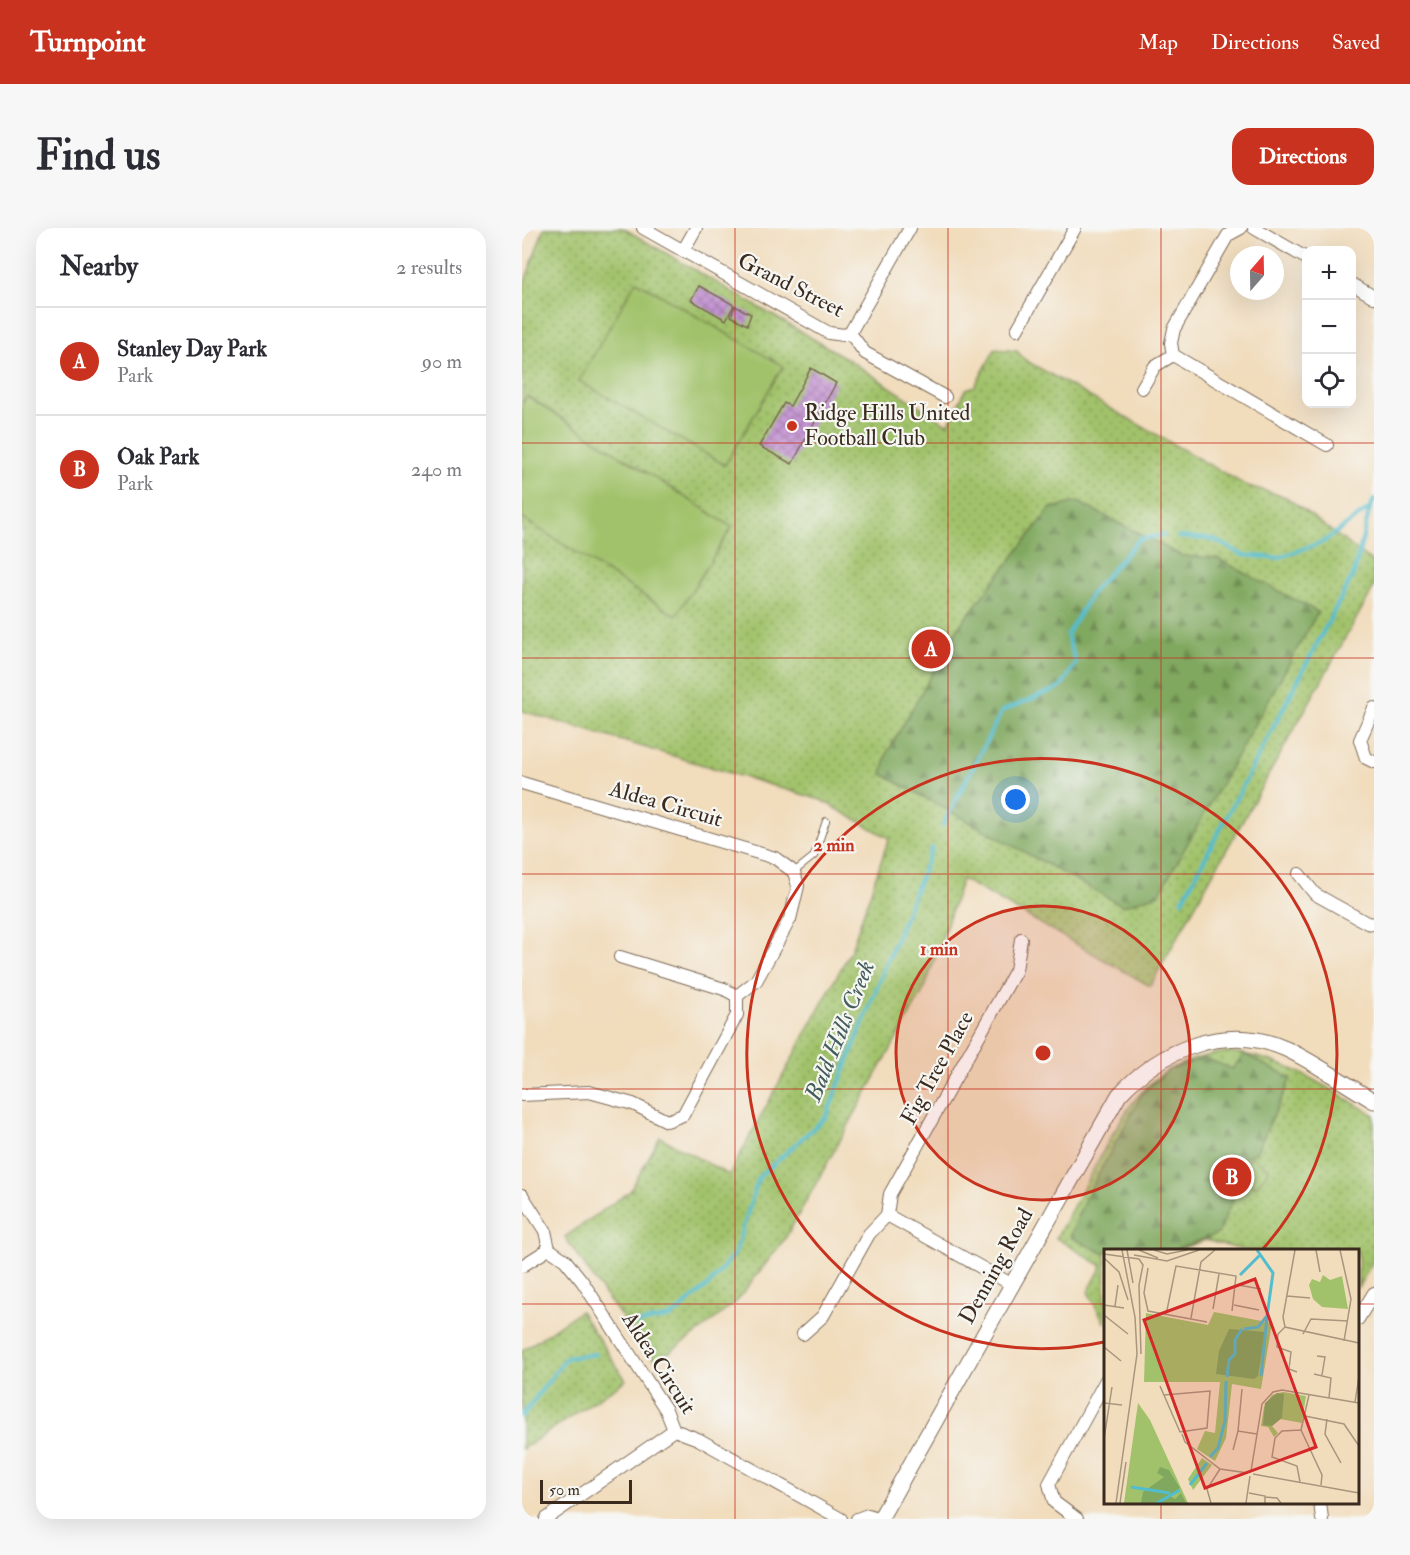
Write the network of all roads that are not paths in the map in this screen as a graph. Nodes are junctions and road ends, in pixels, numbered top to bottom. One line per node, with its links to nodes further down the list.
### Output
1 (643, 228): 7 (street, Grand Street)
2 (696, 228): 7 (street)
3 (910, 228): 12 (street)
4 (1075, 228): 11 (street)
5 (1241, 228): 13 (street)
6 (1254, 228): 8 (street)
7 (683, 251): 12 (street, Grand Street)
8 (1302, 256)
9 (1356, 286): 10 (street)
10 (1374, 297)
11 (1017, 330)
12 (850, 333): 15 (street, Grand Street)
13 (1173, 355): 14 (street); 16 (street)
14 (1142, 388)
15 (945, 397)
16 (1327, 445)
17 (1374, 708): 18 (street)
18 (1374, 762)
19 (522, 783): 21 (street, Aldea Circuit)
20 (826, 821): 21 (lane)
21 (794, 872): 26 (street)
22 (1299, 874): 23 (street)
23 (1374, 924)
24 (1021, 939): 30 (street, Fig Tree Place)
25 (620, 957): 26 (street)
26 (737, 996): 27 (street)
27 (522, 1095)
28 (1374, 1101): 33 (street, Denning Road)
29 (522, 1195): 31 (street, Aldea Circuit)
30 (887, 1215): 33 (street); 36 (street)
31 (549, 1249): 32 (street); 38 (street, Aldea Circuit)
32 (522, 1266)
33 (1011, 1284): 43 (street, Denning Road)
34 (1374, 1293): 35 (street)
35 (1359, 1317)
36 (803, 1334)
37 (1101, 1398): 44 (street)
38 (674, 1430): 40 (street); 41 (street, Aldea Circuit)
39 (1320, 1504): 45 (street)
40 (546, 1519)
41 (842, 1519)
42 (857, 1519): 43 (street, Denning Road)
43 (880, 1519)
44 (1077, 1519)
45 (1322, 1519)

